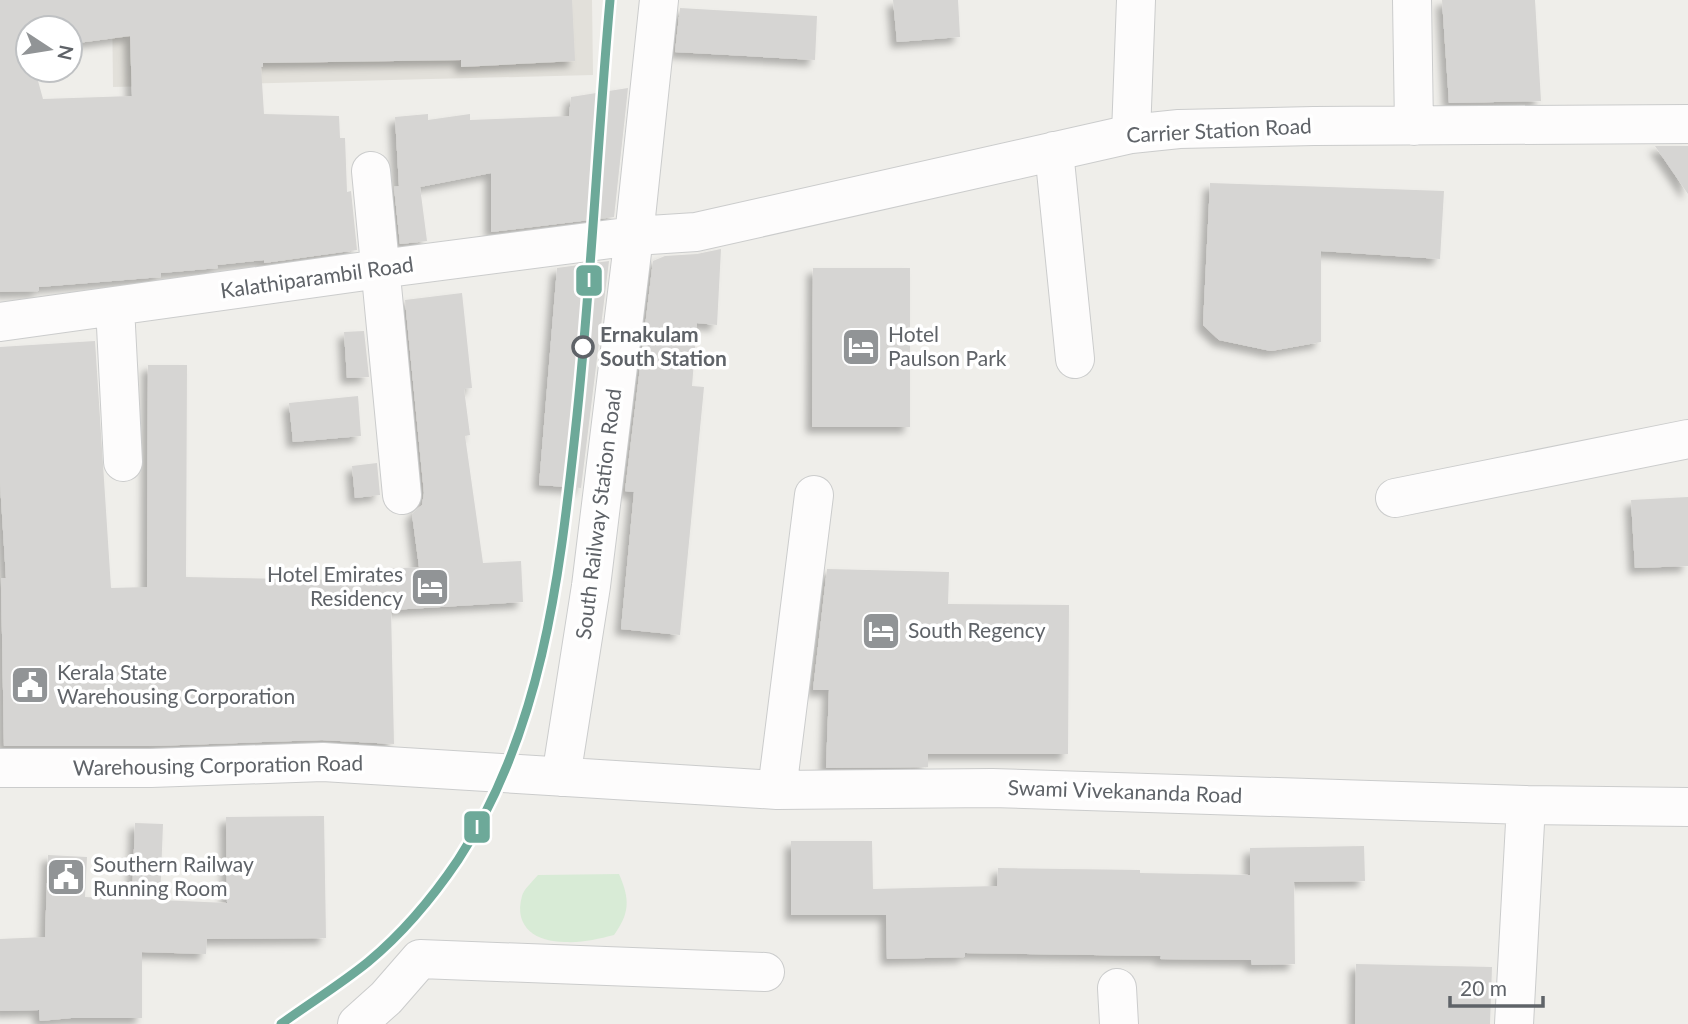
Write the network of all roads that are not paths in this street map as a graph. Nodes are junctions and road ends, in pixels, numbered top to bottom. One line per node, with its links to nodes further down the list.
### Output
1 (659, 0): 9 (street, South Railway Station Road)
2 (1136, 0): 6 (street)
3 (1412, 0): 5 (street)
4 (1688, 124): 5 (street, Carrier Station Road)
5 (1414, 126): 6 (street, Carrier Station Road)
6 (1131, 134): 7 (street, Carrier Station Road)
7 (1054, 151): 9 (street, Carrier Station Road); 13 (street)
8 (371, 171): 10 (street)
9 (634, 236): 10 (street, Kalathiparambil Road); 20 (street, South Railway Station Road)
10 (380, 269): 11 (street, Kalathiparambil Road); 16 (street)
11 (115, 307): 12 (street, Kalathiparambil Road); 15 (street)
12 (0, 322)
13 (1075, 359)
14 (1688, 439): 18 (street)
15 (123, 462)
16 (402, 495)
17 (814, 495): 21 (street)
18 (1395, 498)
19 (0, 768): 20 (street, Warehousing Corporation Road)
20 (561, 777): 21 (street, Swami Vivekananda Road)
21 (777, 790): 22 (street, Swami Vivekananda Road)
22 (1526, 805): 23 (street, Swami Vivekananda Road); 26 (street)
23 (1688, 807)
24 (765, 972): 25 (street)
25 (357, 1024)
26 (1514, 1024)

